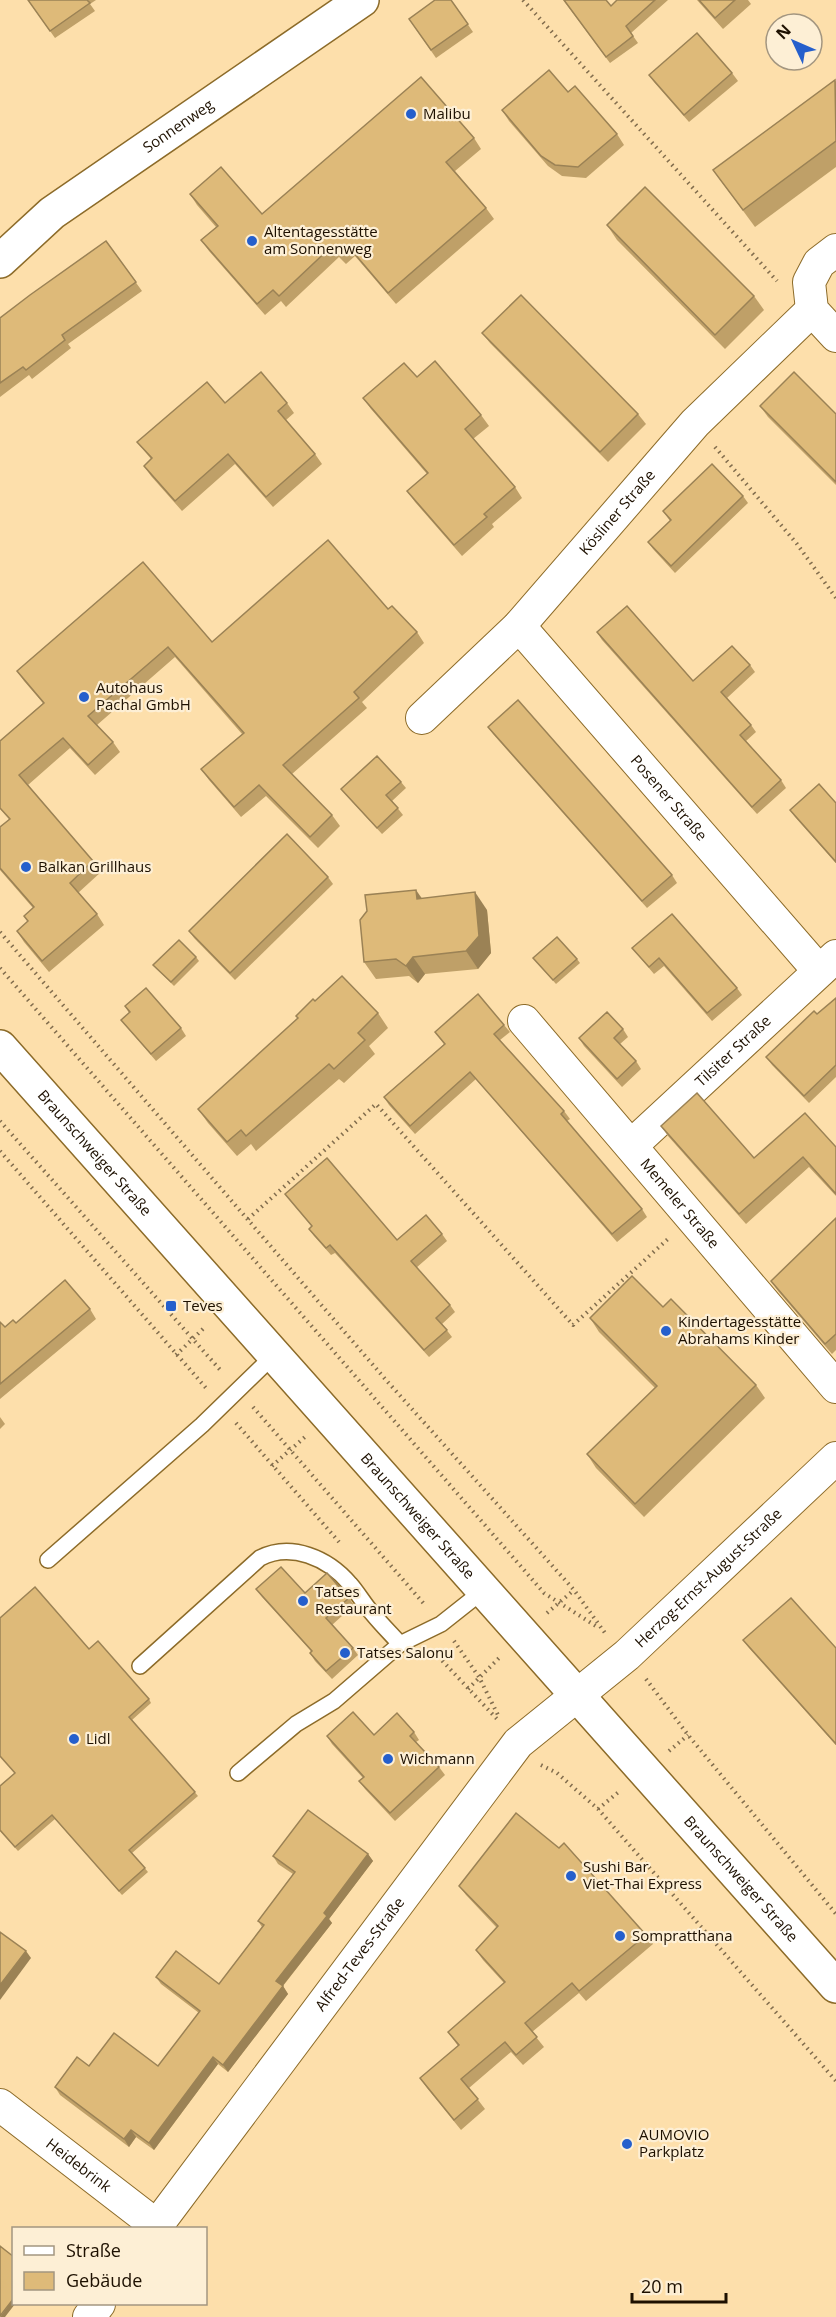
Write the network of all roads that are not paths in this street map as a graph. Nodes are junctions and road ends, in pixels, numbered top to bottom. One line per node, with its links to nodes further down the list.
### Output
1 (362, 0): 3 (street, Sonnenweg)
2 (836, 250): 4 (street)
3 (0, 261)
4 (812, 309): 5 (street); 6 (street, Kösliner Straße)
5 (836, 336)
6 (519, 626): 7 (street, Kösliner Straße); 8 (street, Posener Straße)
7 (422, 718)
8 (827, 964): 11 (street, Tilsiter Straße)
9 (524, 1022): 11 (street, Memeler Straße)
10 (0, 1047): 12 (street, Braunschweiger Straße)
11 (632, 1145): 13 (street, Memeler Straße)
12 (273, 1356): 15 (lane); 16 (street, Braunschweiger Straße)
13 (836, 1387)
14 (832, 1470): 19 (street, Herzog-Ernst-August-Straße)
15 (48, 1560)
16 (484, 1590): 17 (lane); 19 (street, Braunschweiger Straße)
17 (400, 1644): 18 (lane); 20 (lane)
18 (140, 1666)
19 (579, 1696): 21 (street, Braunschweiger Straße); 23 (street, Alfred-Teves-Straße)
20 (238, 1773)
21 (836, 1986)
22 (0, 2105): 23 (street, Heidebrink)
23 (156, 2227)
24 (98, 2305): 25 (street)
25 (89, 2317)

